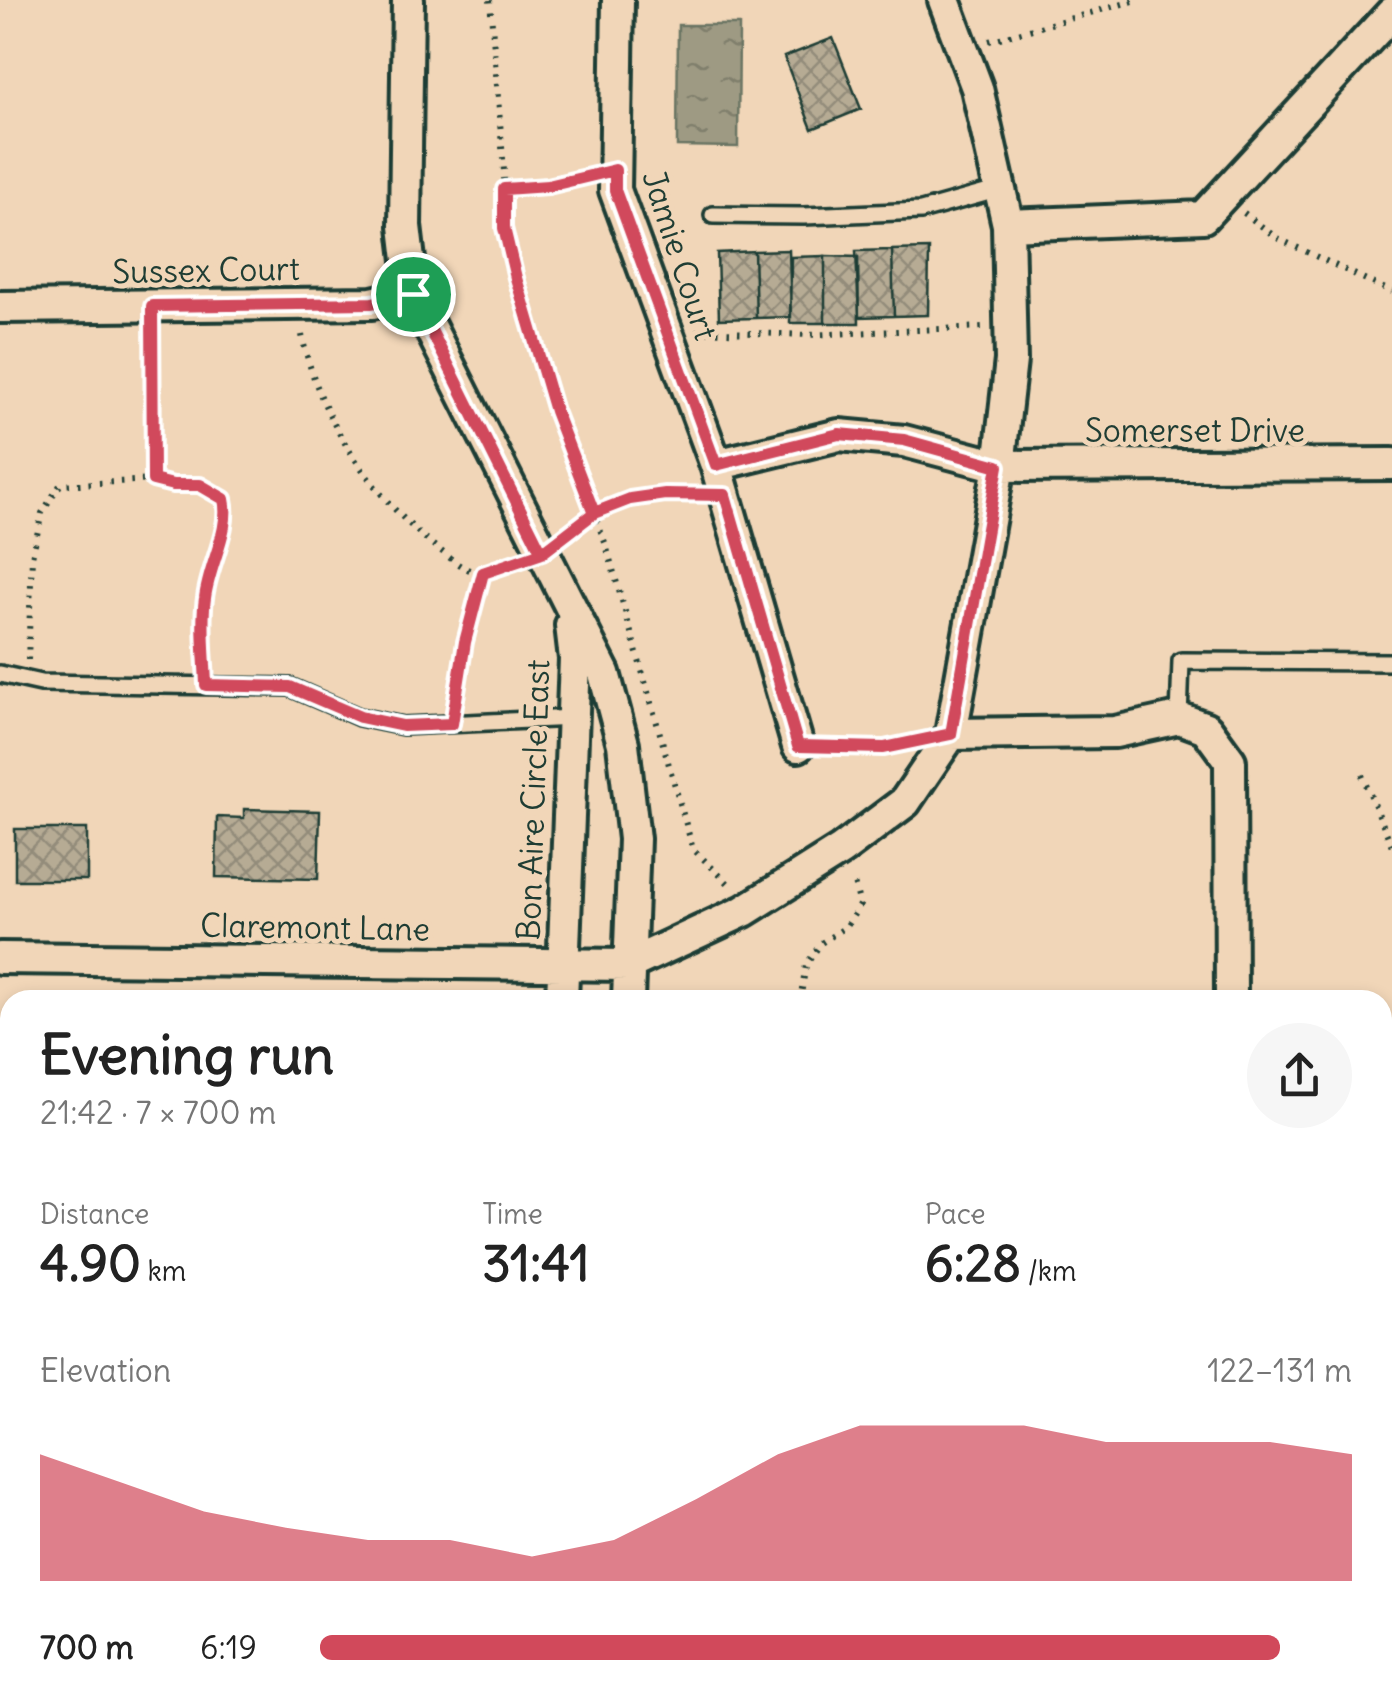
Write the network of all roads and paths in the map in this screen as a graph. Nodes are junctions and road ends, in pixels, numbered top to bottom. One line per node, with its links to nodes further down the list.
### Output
1 (408, 0): 15 (street, Bon Aire Circle East)
2 (490, 0): 9 (path)
3 (618, 0): 8 (street, Jamie Court)
4 (944, 0): 7 (street)
5 (1137, 0): 7 (path)
6 (1392, 13): 11 (street)
7 (962, 49): 10 (street)
8 (615, 170): 9 (path); 20 (street, Jamie Court)
9 (504, 189): 26 (path)
10 (1000, 189): 12 (lane); 13 (street)
11 (1222, 197): 13 (street); 14 (path)
12 (713, 215)
13 (1008, 224): 19 (street)
14 (1392, 292)
15 (413, 294): 16 (street, Sussex Court); 27 (street, Bon Aire Circle East)
16 (298, 304): 17 (street, Sussex Court); 28 (path)
17 (152, 306): 18 (street, Sussex Court); 24 (path)
18 (0, 307)
19 (1010, 327): 20 (path); 23 (street)
20 (666, 331): 22 (street, Jamie Court)
21 (1392, 464): 23 (street, Somerset Drive)
22 (716, 465): 23 (street); 25 (street, Jamie Court)
23 (998, 466): 37 (street)
24 (153, 480): 32 (path); 33 (path)
25 (725, 495): 26 (path); 38 (street, Jamie Court)
26 (594, 513): 27 (path); 42 (path)
27 (542, 553): 28 (path); 29 (street, Bon Aire Circle East)
28 (483, 573): 36 (path)
29 (567, 602): 34 (street, Bon Aire Circle East); 44 (street, Bon Aire Circle East)
30 (1392, 662): 35 (lane)
31 (0, 674): 33 (lane)
32 (28, 675)
33 (206, 685): 36 (lane)
34 (574, 718): 36 (lane); 45 (street, Bon Aire Circle East)
35 (1179, 718): 37 (street); 49 (street)
36 (452, 724)
37 (951, 734): 38 (path); 41 (street)
38 (798, 746)
39 (1362, 774): 40 (path)
40 (1392, 846)
41 (842, 850): 42 (street); 48 (path)
42 (764, 899): 44 (street)
43 (0, 958): 45 (street, Claremont Lane)
44 (628, 964): 45 (street, Claremont Lane); 47 (street, Bon Aire Circle East)
45 (561, 966): 46 (street, Bon Aire Circle East)
46 (562, 990)
47 (628, 990)
48 (802, 990)
49 (1230, 990)

